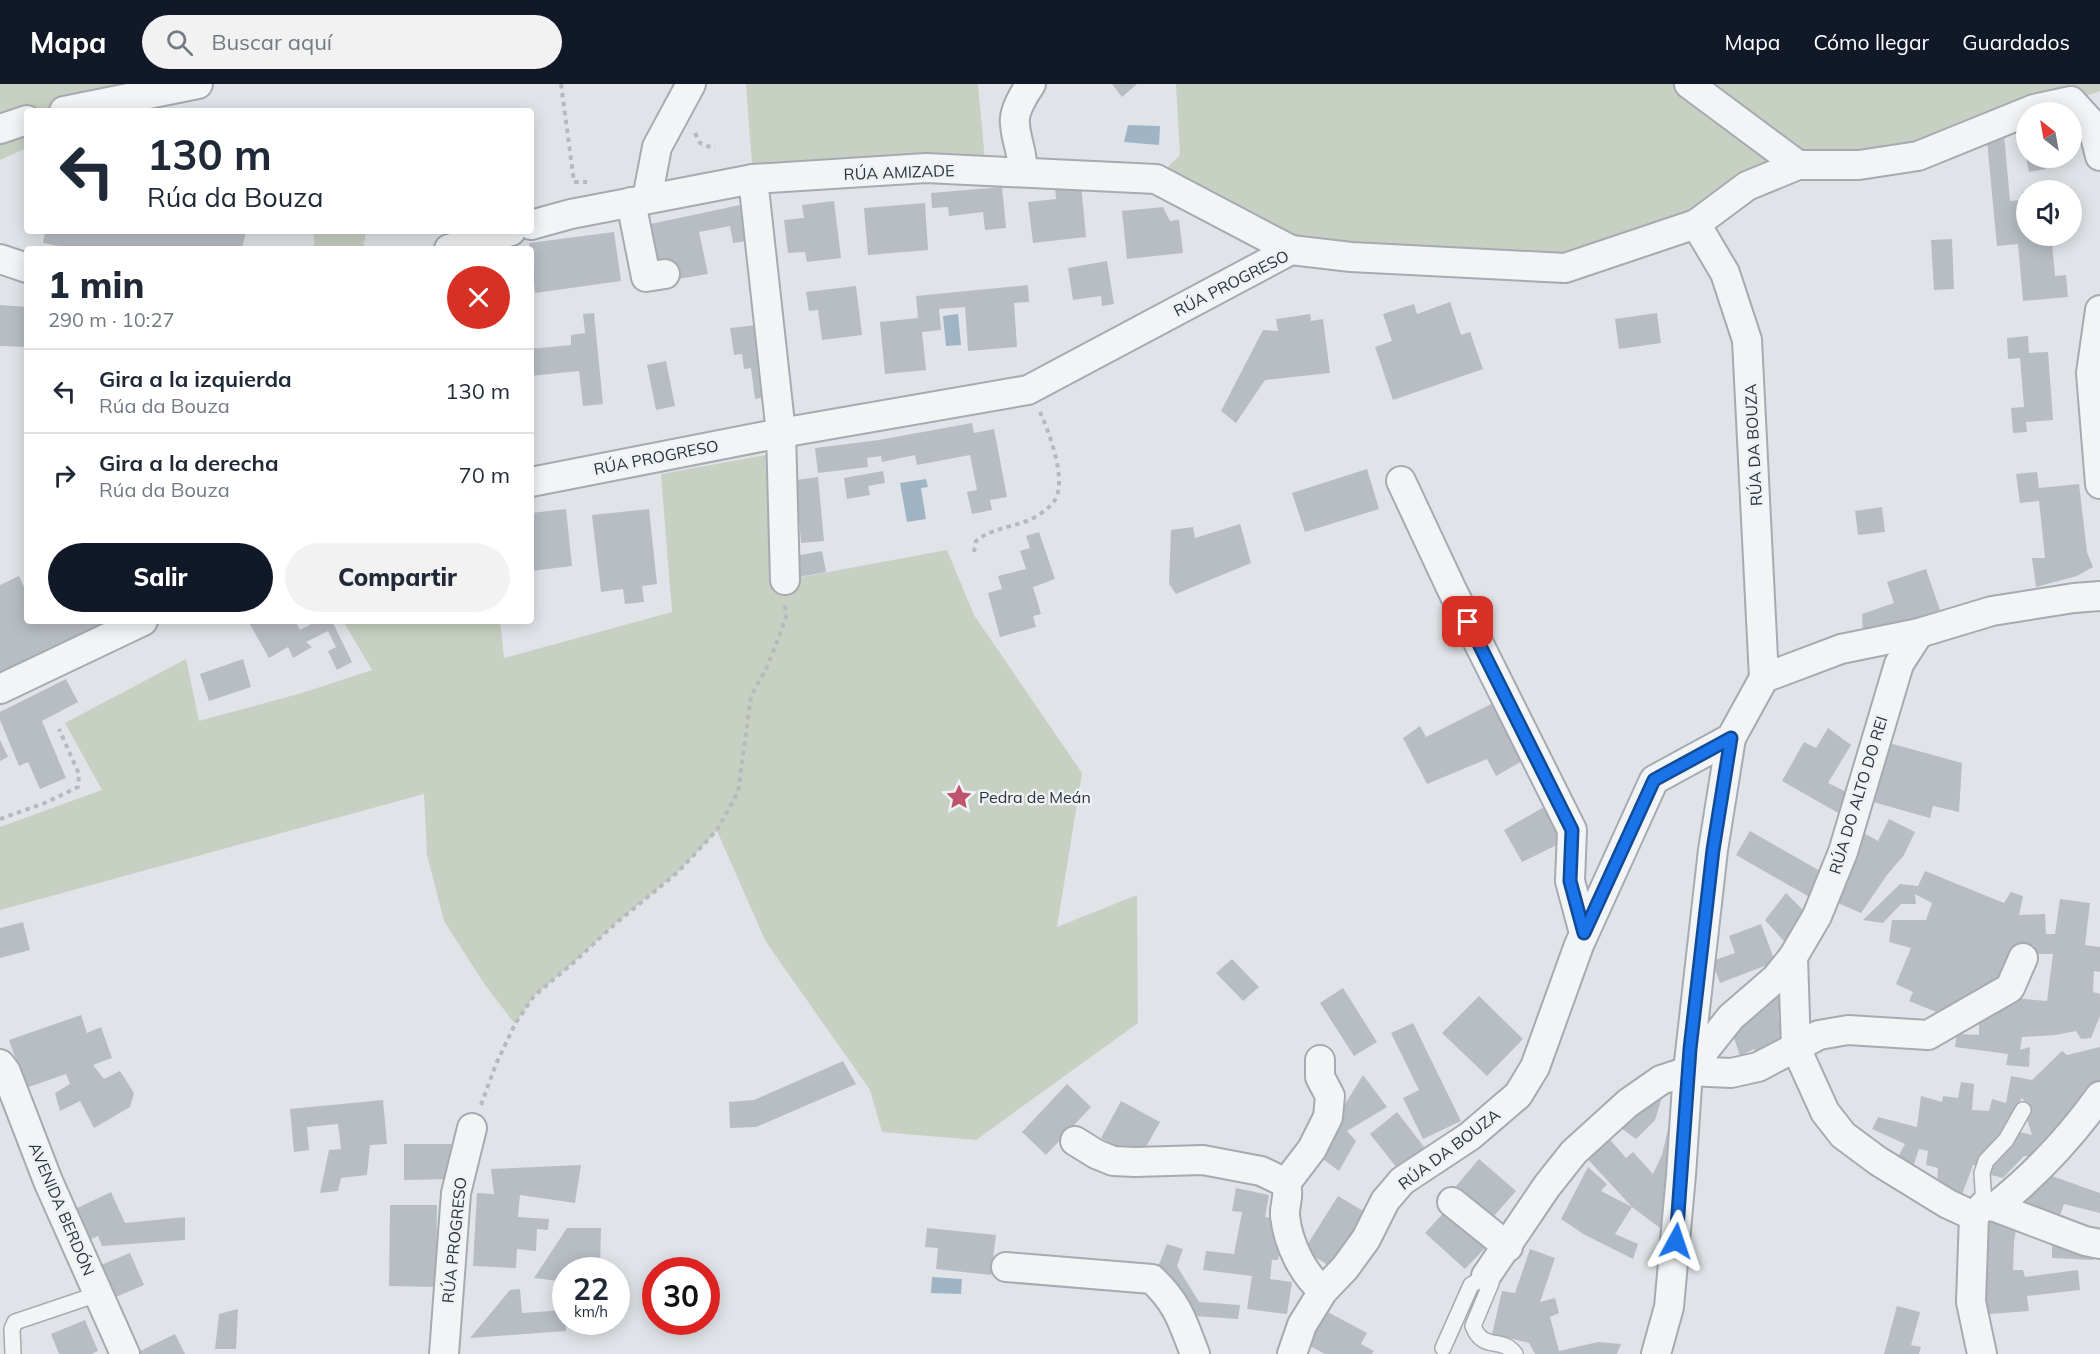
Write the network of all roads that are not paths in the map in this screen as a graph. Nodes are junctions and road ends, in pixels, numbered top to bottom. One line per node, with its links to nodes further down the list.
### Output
1 (198, 84): 5 (street)
2 (691, 84): 13 (street)
3 (1031, 84): 11 (street)
4 (1689, 84): 10 (street)
5 (79, 108)
6 (2096, 114): 9 (street); 10 (street)
7 (24, 121): 8 (street)
8 (0, 129)
9 (2100, 156)
10 (1798, 165): 15 (street, RÚA PROGRESO)
11 (1022, 172): 12 (street, RÚA AMIZADE); 18 (street, RÚA AMIZADE)
12 (753, 179): 13 (street, RÚA AMIZADE); 23 (street)
13 (639, 201): 14 (street, RÚA AMIZADE); 21 (street)
14 (534, 224)
15 (1696, 224): 18 (street, RÚA PROGRESO); 31 (street, RÚA DA BOUZA)
16 (501, 234): 17 (street)
17 (459, 246)
18 (1291, 250): 23 (street, RÚA PROGRESO)
19 (0, 259): 20 (street)
20 (24, 267)
21 (665, 274)
22 (2100, 310): 26 (street)
23 (781, 433): 24 (street, RÚA PROGRESO); 27 (street)
24 (534, 481)
25 (1401, 481): 34 (street)
26 (2100, 484)
27 (785, 580)
28 (2100, 596): 30 (street)
29 (137, 624): 32 (street)
30 (1919, 633): 31 (street); 35 (street, RÚA DO ALTO DO REI)
31 (1764, 678): 33 (street)
32 (0, 689)
33 (1731, 738): 34 (street, RÚA DA BOUZA); 40 (street)
34 (1584, 933): 52 (street, RÚA DA BOUZA)
35 (1793, 957): 37 (street); 40 (street, RÚA DO ALTO DO REI)
36 (2023, 958): 37 (street)
37 (1796, 1048): 40 (street); 47 (street)
38 (1320, 1060): 45 (street)
39 (0, 1064): 53 (street, AVENIDA BERDÓN)
40 (1688, 1071): 49 (street); 61 (street)
41 (2100, 1096): 47 (street)
42 (2023, 1110): 47 (lane)
43 (472, 1128): 57 (street, RÚA PROGRESO)
44 (1075, 1141): 45 (street)
45 (1286, 1183): 52 (street)
46 (1452, 1202): 49 (street)
47 (1984, 1209): 48 (street); 62 (street)
48 (2100, 1244)
49 (1508, 1247): 51 (street)
50 (1006, 1267): 58 (street)
51 (1486, 1276): 54 (lane); 60 (lane)
52 (1323, 1291): 59 (street, RÚA DA BOUZA)
53 (98, 1294): 55 (lane); 56 (street, AVENIDA BERDÓN)
54 (1443, 1348)
55 (13, 1354)
56 (125, 1354)
57 (444, 1354)
58 (1195, 1354)
59 (1292, 1354)
60 (1515, 1354)
61 (1656, 1354)
62 (1982, 1354)

